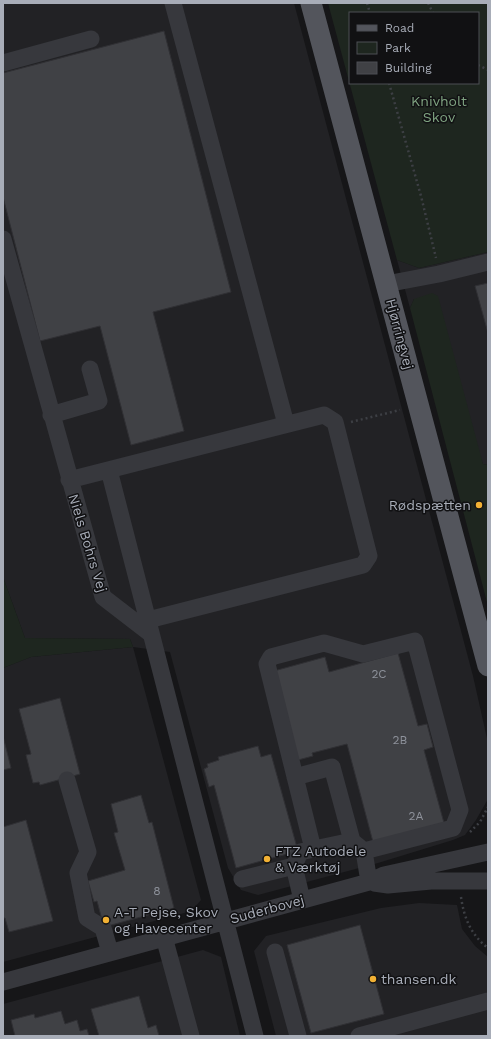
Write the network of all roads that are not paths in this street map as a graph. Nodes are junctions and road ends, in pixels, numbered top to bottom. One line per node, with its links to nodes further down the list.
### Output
1 (173, 3): 10 (street)
2 (311, 3): 7 (main road, Hjørringvej)
3 (91, 39): 4 (street)
4 (3, 63)
5 (3, 239): 9 (street, Niels Bohrs Vej)
6 (488, 262): 7 (street)
7 (386, 284): 14 (main road, Hjørringvej)
8 (90, 369): 9 (street)
9 (51, 414): 12 (street, Niels Bohrs Vej)
10 (286, 424): 11 (street); 13 (street)
11 (109, 470): 12 (street); 13 (street)
12 (69, 480): 13 (street, Niels Bohrs Vej)
13 (150, 627): 25 (street)
14 (488, 666)
15 (295, 777): 17 (street); 17 (street); 18 (street)
16 (67, 780): 27 (street)
17 (358, 846): 18 (street); 23 (street)
18 (313, 849): 20 (street)
19 (488, 852): 23 (street, Suderbovej)
20 (294, 866): 21 (street); 24 (street)
21 (242, 878)
22 (488, 881): 23 (street, Suderbovej)
23 (369, 882): 24 (street, Suderbovej)
24 (302, 900): 25 (street, Suderbovej)
25 (225, 920): 26 (street, Suderbovej); 32 (street)
26 (164, 937): 27 (street, Suderbovej); 31 (street)
27 (110, 952): 29 (street, Suderbovej)
28 (275, 952): 33 (street)
29 (3, 982)
30 (488, 1001): 34 (street)
31 (191, 1036)
32 (255, 1036)
33 (298, 1036)
34 (359, 1036)

